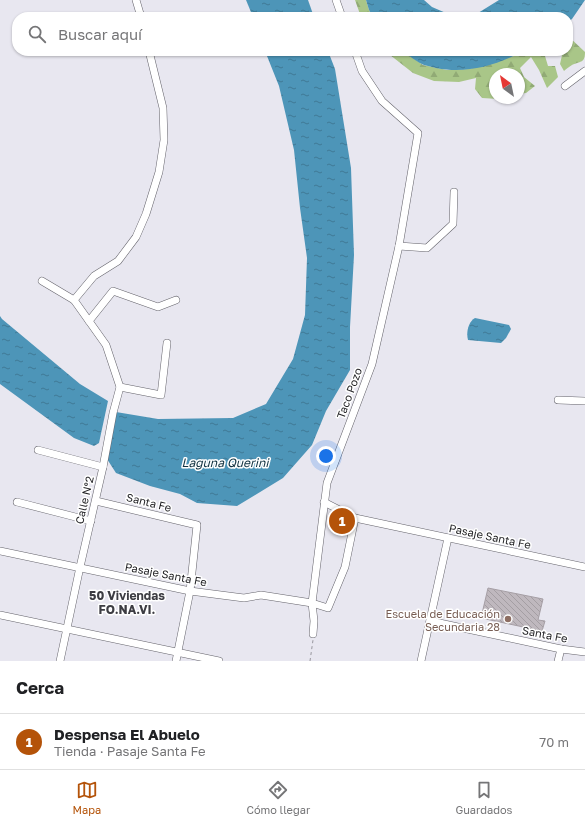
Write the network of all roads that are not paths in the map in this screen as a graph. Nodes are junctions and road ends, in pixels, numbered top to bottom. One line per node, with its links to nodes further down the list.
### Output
1 (136, 0): 3 (street)
2 (336, 0): 4 (street)
3 (140, 12)
4 (340, 12)
5 (150, 56): 12 (street)
6 (357, 56): 10 (street, Taco Pozo)
7 (585, 71): 8 (street)
8 (565, 86)
9 (454, 192): 10 (street)
10 (399, 246): 23 (street, Taco Pozo)
11 (42, 281): 12 (street)
12 (74, 300): 14 (street)
13 (176, 300): 14 (street)
14 (89, 321): 16 (street)
15 (167, 343): 16 (street)
16 (120, 387): 20 (street, Calle N°2)
17 (558, 400): 18 (street)
18 (585, 401)
19 (38, 450): 20 (street)
20 (103, 467): 21 (street, Calle N°2)
21 (96, 501): 25 (street, Calle N°2); 30 (street, Santa Fe)
22 (17, 502): 25 (street)
23 (324, 502): 24 (street, Pasaje Santa Fe); 31 (street, Taco Pozo)
24 (356, 518): 26 (street, Pasaje Santa Fe); 31 (street, Pasaje Santa Fe)
25 (91, 521): 28 (street, Calle N°2)
26 (448, 538): 29 (street, Pasaje Santa Fe); 33 (street)
27 (0, 551): 28 (street, Pasaje Santa Fe)
28 (80, 567): 30 (street, Pasaje Santa Fe); 34 (street, Calle N°2)
29 (585, 567)
30 (190, 591): 31 (street, Pasaje Santa Fe); 37 (street)
31 (312, 603): 35 (street, Taco Pozo)
32 (0, 615): 34 (street)
33 (430, 621): 36 (street, Santa Fe); 42 (street)
34 (67, 629): 37 (street); 39 (street, Calle N°2)
35 (313, 634)
36 (561, 649): 38 (street, Santa Fe); 43 (street)
37 (178, 652): 40 (street); 41 (street)
38 (585, 652)
39 (60, 661)
40 (176, 661)
41 (219, 661)
42 (421, 661)
43 (558, 661)

